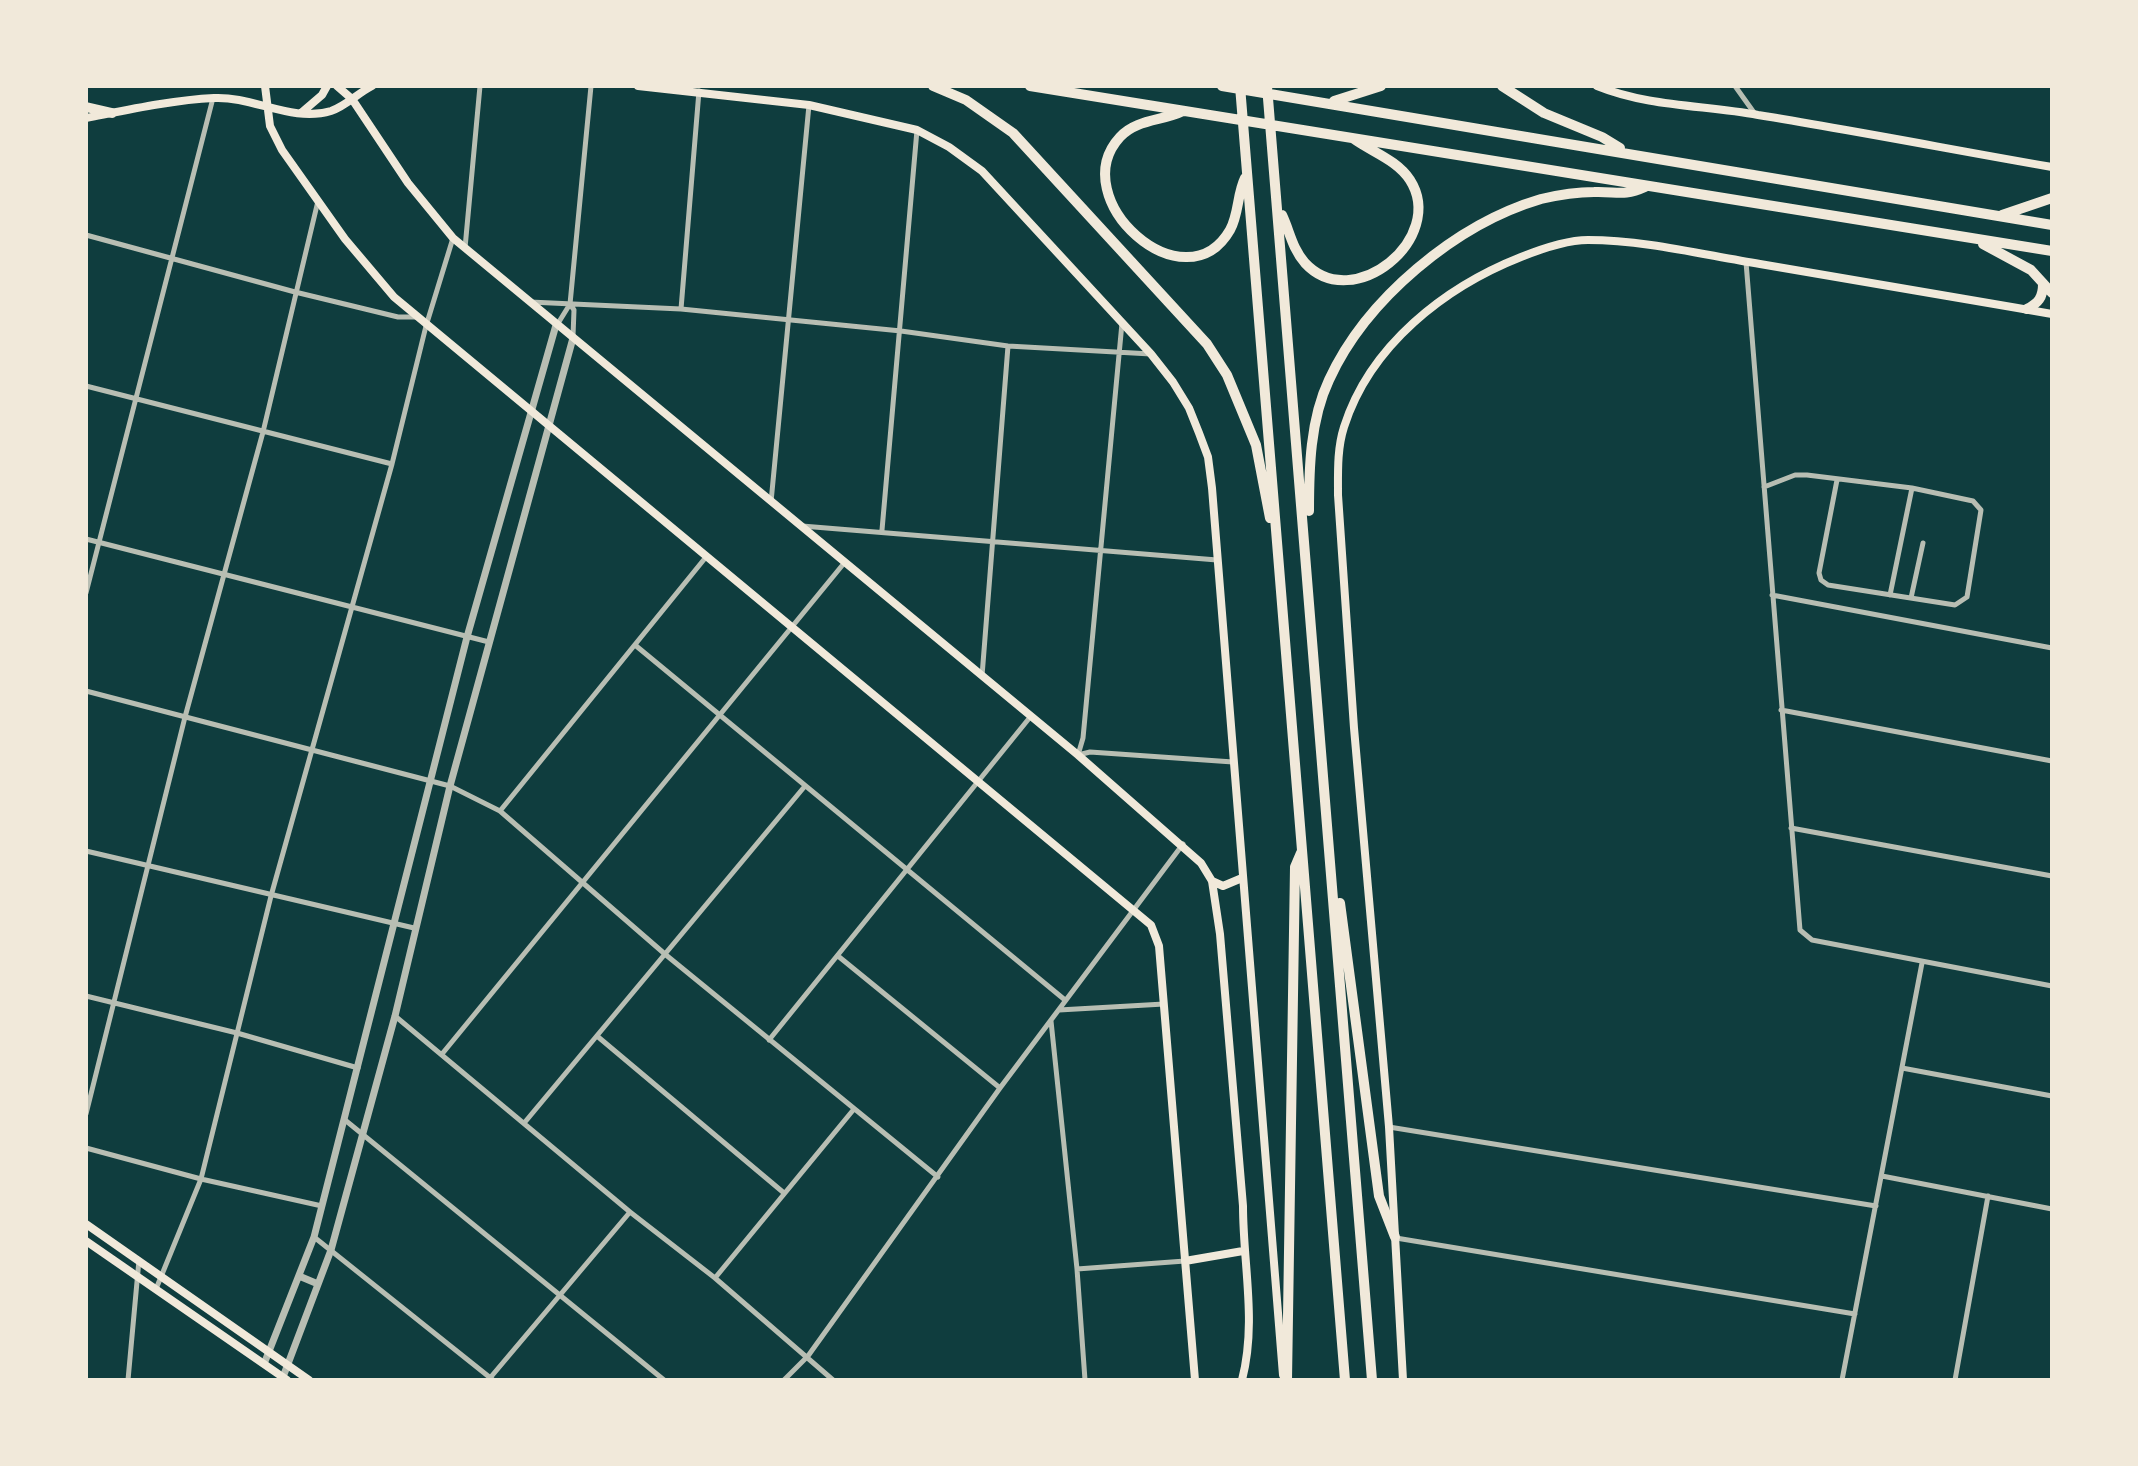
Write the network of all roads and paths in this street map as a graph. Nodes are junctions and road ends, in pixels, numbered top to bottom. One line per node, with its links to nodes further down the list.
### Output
1 (265, 86): 21 (main road)
2 (327, 86): 26 (main road)
3 (337, 86): 19 (main road)
4 (372, 86): 19 (main road)
5 (480, 86): 43 (street)
6 (591, 86): 51 (street)
7 (638, 86): 17 (main road)
8 (933, 86): 77 (highway)
9 (1030, 86): 24 (highway)
10 (1222, 86): 20 (highway)
11 (1240, 86): 33 (highway)
12 (1267, 86): 37 (highway)
13 (1381, 86): 20 (highway)
14 (1502, 86): 31 (highway)
15 (1597, 86): 27 (main road)
16 (1735, 86): 27 (street)
17 (699, 91): 22 (main road); 52 (street)
18 (214, 98): 21 (main road); 25 (main road); 45 (street)
19 (352, 99): 26 (main road); 41 (main road)
20 (1329, 103): 31 (highway)
21 (266, 105): 26 (main road); 36 (main road)
22 (808, 105): 29 (main road); 56 (street)
23 (86, 107): 25 (highway)
24 (1183, 111): 30 (highway); 33 (highway)
25 (112, 113): 28 (main road)
26 (301, 113)
27 (1755, 114): 32 (main road)
28 (86, 118)
29 (917, 130): 57 (main road); 60 (street)
30 (1352, 137): 34 (highway); 37 (highway)
31 (1626, 151): 38 (highway)
32 (2052, 167)
33 (1246, 176): 77 (highway)
34 (1645, 187): 42 (highway); 78 (highway)
35 (2052, 198): 38 (highway)
36 (318, 201): 48 (street); 55 (main road)
37 (1278, 204): 78 (highway)
38 (2000, 216): 39 (highway)
39 (2052, 225)
40 (86, 235): 45 (street)
41 (453, 238): 43 (main road); 59 (street)
42 (1974, 239): 44 (highway); 47 (highway)
43 (465, 248): 50 (main road)
44 (2052, 251)
45 (171, 256): 48 (street); 66 (street)
46 (1746, 262): 53 (main road); 72 (street); 151 (main road)
47 (2043, 284): 49 (highway); 53 (highway)
48 (295, 292): 55 (street); 69 (street)
49 (2052, 293)
50 (529, 302): 51 (street); 58 (main road)
51 (570, 304): 52 (street); 58 (street); 61 (street)
52 (681, 309): 56 (street)
53 (2027, 309): 54 (main road)
54 (2052, 314)
55 (416, 317): 59 (main road)
56 (788, 321): 60 (street); 74 (street)
57 (1122, 323): 63 (street); 64 (main road)
58 (556, 325): 61 (main road); 67 (street)
59 (426, 326): 67 (main road); 70 (street)
60 (901, 331): 62 (street); 76 (street)
61 (573, 338): 68 (street); 74 (main road)
62 (1008, 346): 63 (street); 80 (street)
63 (1119, 352): 64 (street); 83 (street)
64 (1151, 354): 85 (main road)
65 (86, 386): 66 (street)
66 (136, 399): 69 (street); 81 (street)
67 (531, 412): 68 (main road); 94 (street)
68 (548, 425): 84 (main road); 95 (street)
69 (262, 432): 70 (street); 87 (street)
70 (392, 464): 92 (street)
71 (1837, 480): 72 (street); 73 (street); 90 (street)
72 (1764, 487): 89 (street)
73 (1912, 488): 90 (street); 91 (street)
74 (771, 502): 75 (main road)
75 (801, 526): 76 (street); 86 (main road)
76 (882, 530): 80 (street)
77 (1274, 530): 116 (highway)
78 (1304, 534): 123 (highway)
79 (86, 539): 81 (street)
80 (993, 541): 83 (street); 98 (street)
81 (99, 542): 87 (street); 88 (street)
82 (1923, 543): 91 (street)
83 (1101, 550): 85 (street); 105 (street)
84 (706, 557): 93 (main road); 96 (street)
85 (1217, 560): 107 (main road)
86 (845, 562): 93 (street); 98 (main road)
87 (226, 574): 92 (street); 103 (street)
88 (86, 593)
89 (1772, 595): 97 (street); 100 (street)
90 (1889, 595): 91 (street)
91 (1911, 598)
92 (351, 606): 94 (street); 104 (street)
93 (793, 625): 101 (street); 109 (main road)
94 (467, 637): 95 (street); 108 (street)
95 (488, 642): 110 (street)
96 (635, 645): 101 (street); 112 (street)
97 (2052, 648)
98 (982, 676): 102 (main road)
99 (86, 691): 103 (street)
100 (1782, 710): 106 (street); 113 (street)
101 (720, 714): 111 (street); 122 (street)
102 (1031, 716): 105 (main road); 109 (street)
103 (184, 717): 104 (street); 117 (street)
104 (312, 750): 108 (street); 124 (street)
105 (1078, 755): 107 (street); 114 (main road)
106 (2052, 761)
107 (1233, 762): 120 (main road)
108 (429, 781): 110 (street); 126 (street)
109 (979, 781): 118 (street); 125 (main road)
110 (450, 786): 112 (street); 127 (street)
111 (804, 786): 118 (street); 128 (street)
112 (500, 811): 122 (street)
113 (1791, 828): 119 (street); 130 (street)
114 (1183, 844): 121 (main road); 125 (street)
115 (86, 851): 117 (street)
116 (1302, 851): 194 (highway); 195 (highway)
117 (149, 867): 124 (street); 134 (street)
118 (909, 871): 129 (street); 133 (street)
119 (2052, 876)
120 (1242, 878): 121 (main road); 194 (main road)
121 (1212, 881): 168 (main road)
122 (580, 882): 128 (street); 142 (street)
123 (1334, 889): 165 (highway); 196 (highway)
124 (271, 895): 126 (street); 139 (street)
125 (1134, 908): 133 (street); 135 (main road)
126 (393, 923): 127 (street); 143 (street)
127 (414, 928): 137 (street)
128 (666, 955): 140 (street); 141 (street)
129 (838, 956): 141 (street); 145 (street)
130 (1922, 963): 131 (street); 144 (street)
131 (2052, 986)
132 (86, 996): 134 (street)
133 (1065, 1000): 136 (street)
134 (113, 1002): 139 (street); 148 (street)
135 (1164, 1003): 136 (street); 170 (main road)
136 (1058, 1010): 138 (street)
137 (395, 1016): 142 (street); 152 (street)
138 (1051, 1020): 145 (street); 171 (street)
139 (237, 1033): 143 (street); 156 (street)
140 (597, 1036): 150 (street); 157 (street)
141 (769, 1040): 147 (street)
142 (442, 1054): 150 (street)
143 (358, 1068): 149 (street)
144 (1902, 1068): 146 (street); 154 (street)
145 (1000, 1088): 155 (street)
146 (2052, 1096)
147 (853, 1109): 155 (street); 157 (street)
148 (86, 1114)
149 (345, 1120): 152 (street); 159 (street)
150 (525, 1122): 162 (street)
151 (1389, 1127): 160 (street); 165 (main road)
152 (362, 1133): 167 (street); 178 (street)
153 (86, 1148): 156 (street)
154 (1882, 1176): 158 (street); 160 (street)
155 (937, 1177): 181 (street)
156 (201, 1179): 159 (street); 173 (street)
157 (784, 1194): 175 (street)
158 (1988, 1196): 161 (street); 199 (street)
159 (322, 1206): 164 (street)
160 (1875, 1206): 179 (street)
161 (2052, 1209)
162 (630, 1212): 175 (street); 178 (street)
163 (86, 1224): 169 (main road)
164 (314, 1237): 167 (street); 174 (street)
165 (1395, 1237): 179 (street); 197 (main road)
166 (86, 1241): 172 (main road)
167 (331, 1250): 176 (street); 185 (street)
168 (1243, 1251): 170 (main road); 193 (main road)
169 (139, 1260): 172 (street); 173 (main road)
170 (1185, 1261): 171 (street); 192 (main road)
171 (1077, 1269): 191 (street)
172 (137, 1276): 177 (main road); 186 (street)
173 (162, 1276): 177 (street); 180 (main road)
174 (299, 1276): 176 (street); 180 (street)
175 (715, 1278): 181 (street)
176 (318, 1284): 183 (street)
177 (156, 1289): 182 (main road)
178 (560, 1293): 185 (street); 188 (street)
179 (1855, 1314): 198 (street)
180 (269, 1352): 182 (street); 183 (main road)
181 (808, 1356): 189 (street); 190 (street)
182 (264, 1364): 184 (main road)
183 (285, 1364): 184 (street); 187 (main road)
184 (284, 1379)
185 (492, 1379)
186 (128, 1380)
187 (309, 1380)
188 (664, 1380)
189 (784, 1380)
190 (833, 1380)
191 (1085, 1380)
192 (1195, 1380)
193 (1242, 1380)
194 (1285, 1380)
195 (1345, 1380)
196 (1372, 1380)
197 (1404, 1380)
198 (1842, 1380)
199 (1955, 1380)

